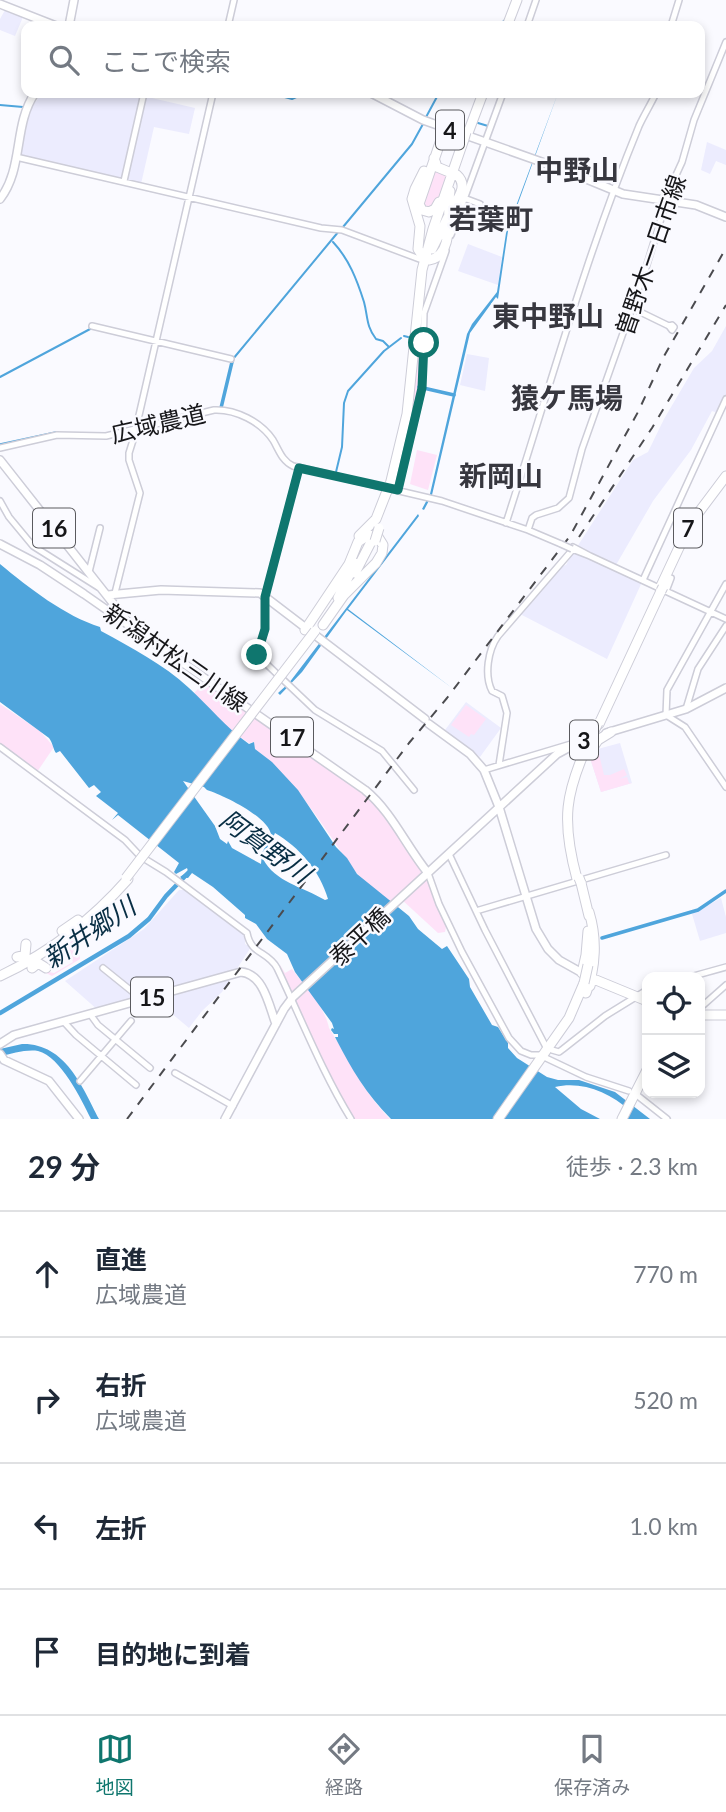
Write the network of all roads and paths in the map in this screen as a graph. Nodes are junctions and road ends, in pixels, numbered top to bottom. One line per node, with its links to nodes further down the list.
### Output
1 (74, 0): 9 (main road)
2 (234, 0): 10 (street)
3 (536, 0): 12 (street)
4 (679, 0): 13 (street)
5 (515, 2): 11 (highway)
6 (0, 6): 7 (main road); 8 (main road)
7 (38, 21)
8 (42, 21)
9 (70, 21)
10 (229, 21)
11 (507, 21)
12 (529, 21)
13 (673, 21)
14 (726, 42): 15 (street, 曽野木一日市線)
15 (705, 93)
16 (32, 98): 26 (main road)
17 (142, 98): 29 (street)
18 (212, 98): 31 (street)
19 (382, 98): 24 (main road, 4)
20 (480, 98): 28 (highway)
21 (501, 98): 25 (street)
22 (653, 98): 30 (street)
23 (703, 98): 34 (street, 曽野木一日市線)
24 (444, 127): 25 (main road, 4); 27 (highway); 38 (highway)
25 (486, 142): 30 (main road, 4); 33 (street)
26 (16, 157): 29 (street); 32 (main road)
27 (434, 159): 28 (highway); 36 (highway)
28 (457, 162): 38 (highway); 38 (highway); 40 (highway)
29 (123, 181): 31 (street)
30 (615, 190): 34 (main road, 4); 55 (street)
31 (189, 198): 38 (street); 45 (street)
32 (0, 199)
33 (465, 199): 35 (street); 36 (street); 39 (street)
34 (666, 200): 37 (main road, 4); 41 (street, 曽野木一日市線)
35 (480, 204)
36 (450, 214): 40 (highway)
37 (726, 217)
38 (425, 262): 39 (street); 44 (highway)
39 (441, 265): 53 (street)
40 (422, 288): 44 (highway)
41 (632, 308): 43 (street); 57 (street, 曽野木一日市線)
42 (92, 326): 45 (street)
43 (669, 326)
44 (416, 335): 53 (highway)
45 (156, 342): 46 (street); 48 (street)
46 (231, 359)
47 (726, 399): 68 (street)
48 (136, 429): 49 (street, 広域農道); 51 (street, 広域農道); 70 (street)
49 (0, 447)
50 (0, 460): 62 (main road, 16)
51 (299, 468): 53 (street); 71 (street)
52 (726, 478): 68 (highway, 7)
53 (391, 489): 55 (street); 58 (highway, bridge); 61 (highway)
54 (0, 501): 69 (street)
55 (506, 522): 57 (street)
56 (100, 528): 62 (street)
57 (529, 529): 60 (street, bridge)
58 (372, 540): 63 (highway); 72 (highway); 78 (highway)
59 (0, 544): 76 (main road, 新潟村松三川線 / 17)
60 (573, 548): 68 (street); 88 (street)
61 (348, 566): 78 (highway); 78 (highway)
62 (89, 572): 69 (main road, 16)
63 (362, 575): 65 (highway); 72 (highway)
64 (671, 578): 68 (street)
65 (353, 581)
66 (726, 584): 73 (street)
67 (342, 586): 78 (highway)
68 (657, 586): 73 (street); 74 (street); 79 (street); 80 (highway, 7)
69 (101, 587): 70 (main road, 16)
70 (112, 594): 71 (main road); 76 (main road, 16)
71 (265, 598): 78 (main road); 91 (street)
72 (335, 602): 78 (highway)
73 (711, 612): 75 (street); 83 (street)
74 (645, 615)
75 (726, 619)
76 (131, 626): 96 (main road, 新潟村松三川線 / 17)
77 (726, 626): 82 (street)
78 (312, 630): 89 (main road); 97 (highway, bridge)
79 (644, 632)
80 (618, 680): 84 (highway, 7); 85 (highway)
81 (726, 688): 82 (main road, 3)
82 (687, 709): 83 (main road, 3)
83 (666, 715): 85 (main road, 3); 90 (street)
84 (597, 723): 85 (highway, 7, bridge); 85 (highway)
85 (592, 738): 87 (highway); 87 (highway); 88 (street); 92 (highway, 7); 92 (highway); 93 (main road, 3)
86 (0, 747): 112 (street)
87 (592, 749): 92 (highway)
88 (499, 765): 89 (street)
89 (485, 769): 93 (main road)
90 (726, 787)
91 (414, 790)
92 (568, 806): 107 (highway, 7)
93 (500, 807): 94 (main road, 3); 98 (main road)
94 (449, 854): 96 (main road, 3); 99 (street)
95 (666, 855): 98 (street)
96 (427, 874): 112 (main road, 泰平橋 / 3); 125 (street)
97 (125, 881): 100 (highway); 101 (highway); 108 (highway)
98 (526, 896): 99 (street); 107 (main road)
99 (476, 911): 111 (street)
100 (62, 931)
101 (72, 937)
102 (26, 944): 108 (highway)
103 (726, 967): 106 (street)
104 (46, 968): 108 (highway)
105 (103, 968): 113 (street)
106 (705, 973)
107 (588, 974): 109 (main road); 109 (main road); 111 (highway); 125 (highway, 7)
108 (0, 975)
109 (607, 981): 111 (main road)
110 (726, 984): 114 (street)
111 (642, 997)
112 (292, 998): 120 (main road, 3); 135 (street)
113 (139, 1000): 115 (main road, 15); 120 (main road, 15)
114 (705, 1003)
115 (90, 1014): 119 (main road, 15); 121 (street)
116 (705, 1016): 117 (highway)
117 (726, 1016)
118 (131, 1021): 121 (street)
119 (64, 1022): 122 (main road, 15); 124 (street)
120 (276, 1024): 132 (main road, 3)
121 (115, 1039): 124 (street); 126 (street)
122 (0, 1044)
123 (1, 1056): 133 (main road)
124 (101, 1056): 129 (street); 130 (street)
125 (542, 1059): 131 (street); 136 (highway, 7)
126 (150, 1068)
127 (175, 1073): 132 (street)
128 (642, 1079): 131 (highway)
129 (80, 1081)
130 (136, 1085)
131 (633, 1095): 137 (highway); 138 (street)
132 (233, 1106): 134 (main road, 3)
133 (79, 1119)
134 (225, 1119)
135 (351, 1119)
136 (499, 1119)
137 (622, 1119)
138 (667, 1119)

